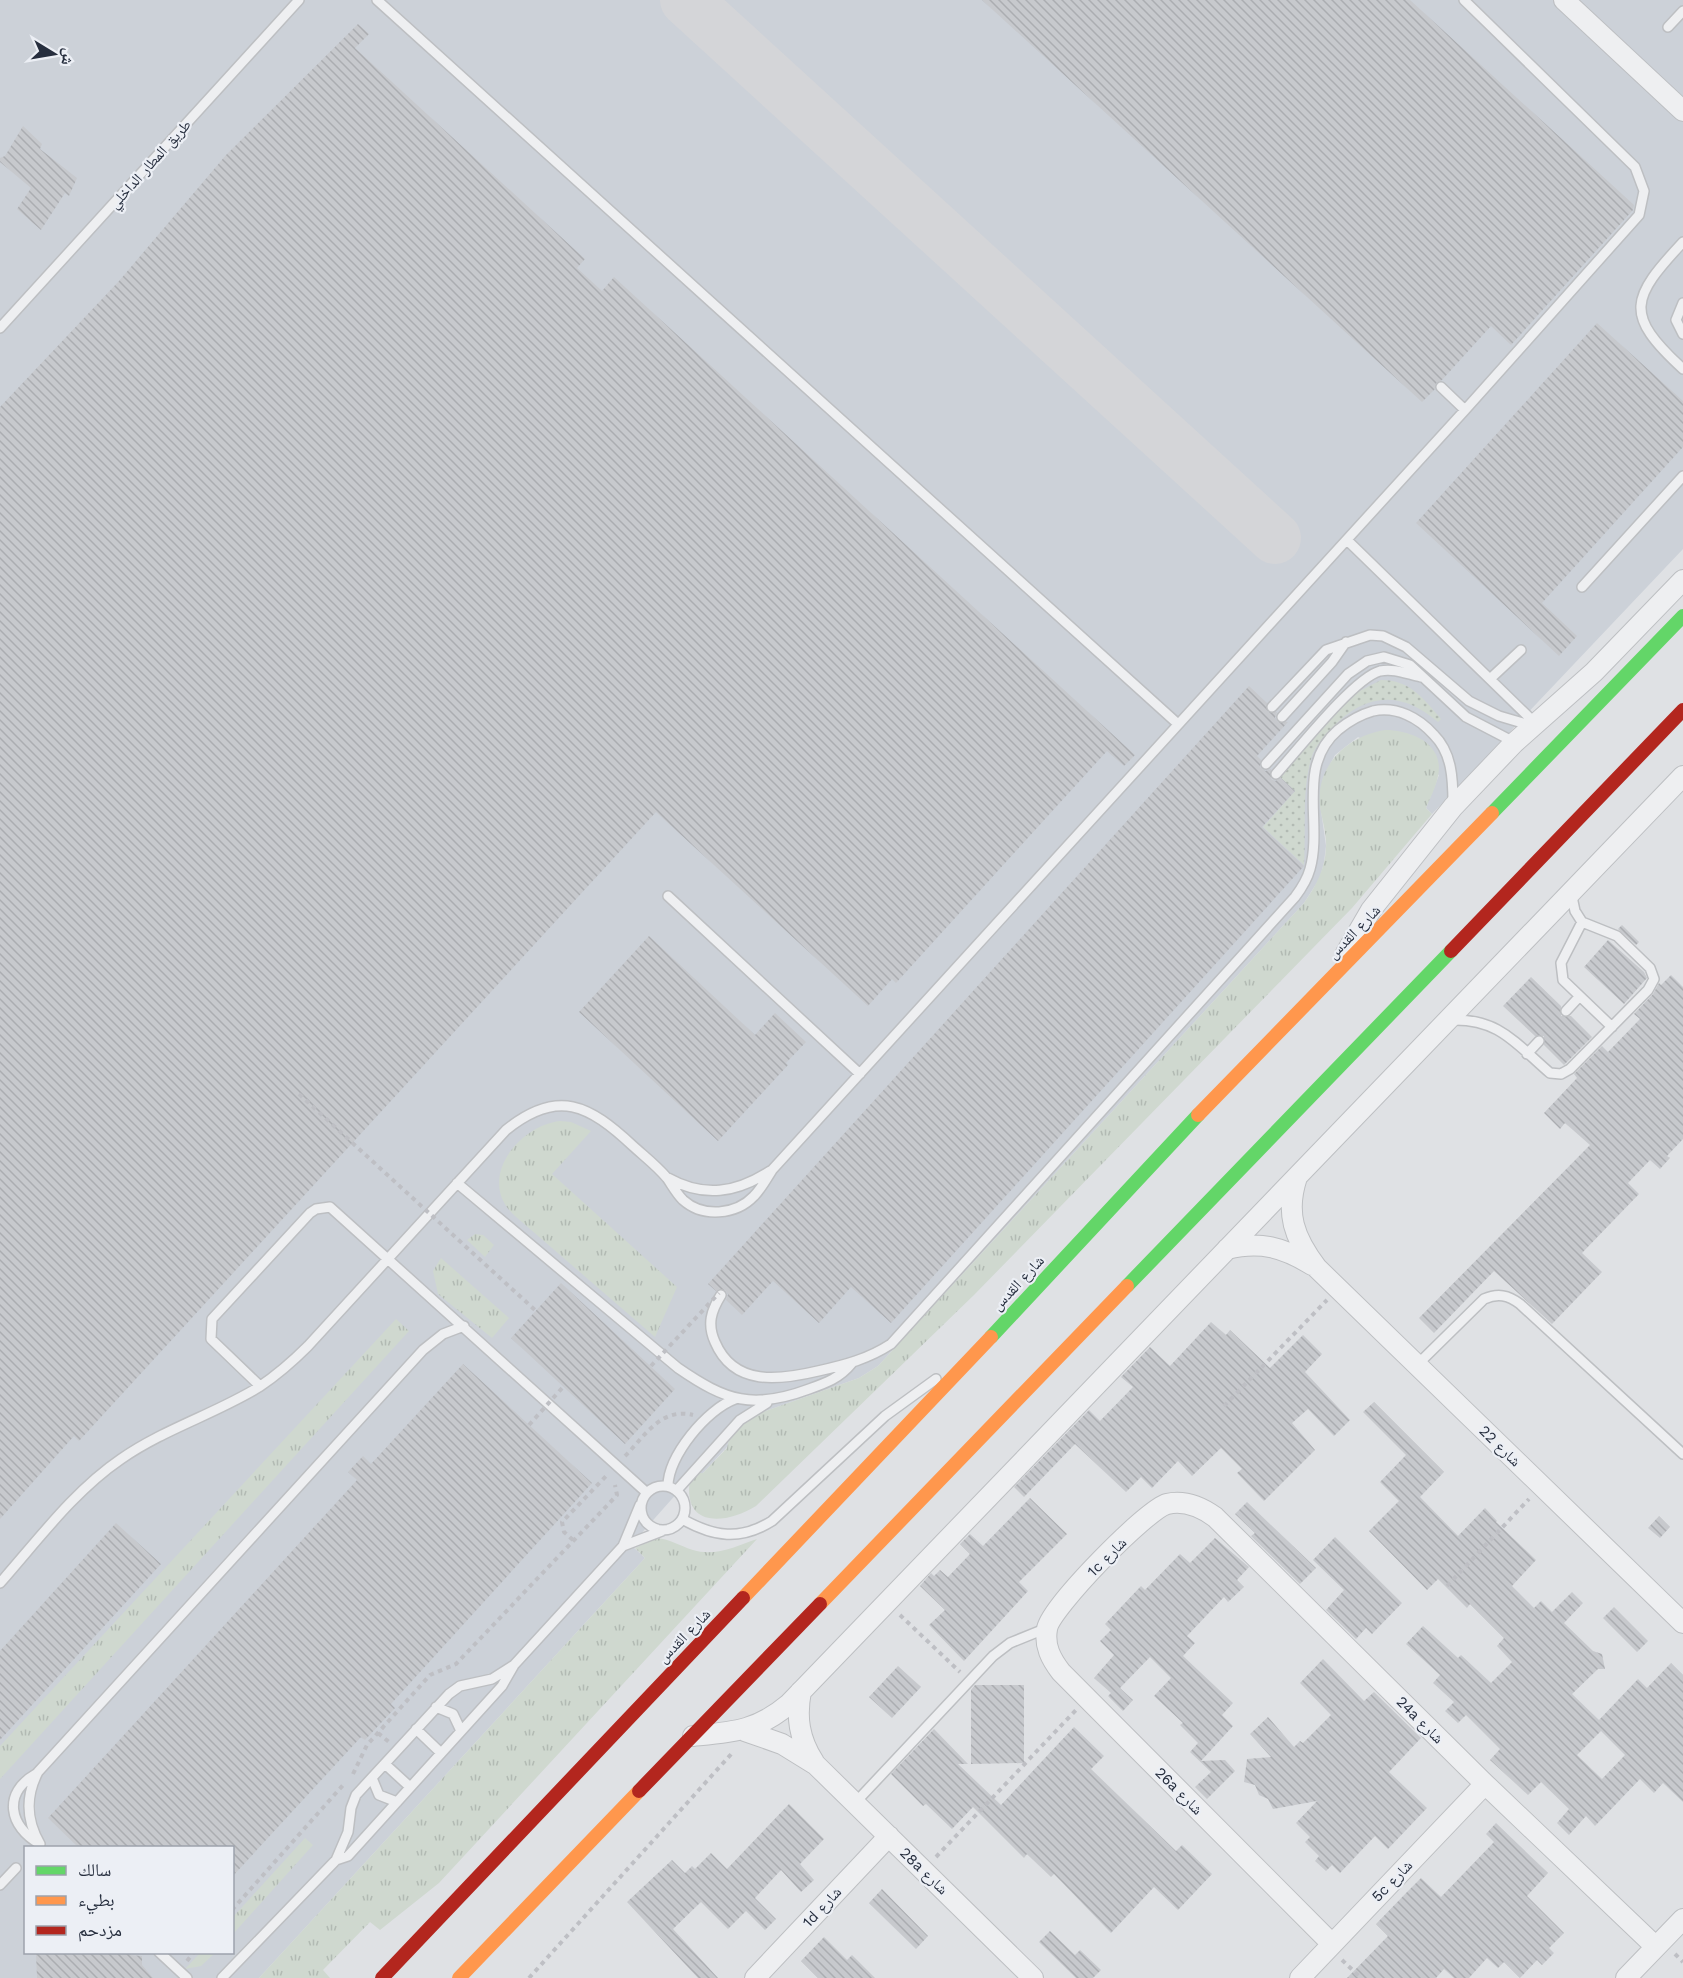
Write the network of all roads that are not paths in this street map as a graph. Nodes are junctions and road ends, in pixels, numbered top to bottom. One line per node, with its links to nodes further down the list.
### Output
1 (299, 0): 10 (lane, طريق المطار الداخلي)
2 (377, 0): 27 (lane)
3 (1464, 0): 14 (lane)
4 (1564, 0): 7 (street)
5 (1683, 10): 6 (lane)
6 (1668, 27)
7 (1683, 111)
8 (1683, 242): 12 (lane)
9 (1683, 303): 11 (lane)
10 (0, 328)
11 (1683, 334)
12 (1683, 369)
13 (1441, 387): 14 (lane)
14 (1465, 410): 16 (lane)
15 (1683, 476): 18 (lane)
16 (1347, 540): 23 (lane); 27 (lane)
17 (1683, 580): 28 (street)
18 (1582, 587)
19 (1683, 616): 37 (main road, شارع القدس)
20 (1346, 642): 24 (lane); 26 (lane); 28 (lane)
21 (1521, 650): 23 (lane)
22 (1421, 677): 29 (lane); 30 (lane); 31 (lane)
23 (1491, 678): 28 (lane)
24 (1272, 707)
25 (1683, 710): 77 (main road)
26 (1282, 717)
27 (1178, 724): 44 (lane)
28 (1535, 725): 29 (street)
29 (1514, 742): 33 (street)
30 (1266, 764)
31 (1276, 774)
32 (1683, 776): 34 (street)
33 (1453, 807): 37 (street); 55 (lane)
34 (1571, 892): 36 (lane); 40 (street)
35 (668, 896): 44 (lane)
36 (1582, 922): 38 (lane); 41 (lane)
37 (1336, 973): 54 (main road, شارع القدس)
38 (1579, 997): 39 (lane); 41 (lane)
39 (1566, 1011)
40 (1448, 1020): 43 (lane); 46 (street)
41 (1612, 1027): 43 (lane)
42 (1539, 1041): 43 (lane)
43 (1527, 1054)
44 (860, 1074): 45 (lane)
45 (772, 1170): 47 (lane); 47 (lane)
46 (1297, 1176): 49 (street); 51 (street, شارع 22)
47 (666, 1177): 48 (lane)
48 (457, 1183): 50 (lane); 58 (lane)
49 (1227, 1249): 51 (street, شارع 22); 72 (street)
50 (389, 1258): 53 (lane); 57 (lane); 57 (lane)
51 (1317, 1268): 56 (street, شارع 22)
52 (720, 1294): 55 (lane)
53 (464, 1326): 62 (lane); 81 (lane)
54 (978, 1351): 65 (lane); 98 (main road, شارع القدس)
55 (852, 1363): 59 (lane)
56 (1417, 1365): 60 (lane); 69 (street, شارع 22)
57 (260, 1386): 68 (lane)
58 (735, 1399): 59 (lane); 61 (lane)
59 (774, 1401): 61 (lane)
60 (1683, 1454)
61 (672, 1488): 62 (lane); 65 (lane)
62 (646, 1492): 64 (lane)
63 (1180, 1503): 70 (street, 1c شارع); 83 (street, 24a شارع)
64 (640, 1504): 66 (lane); 67 (lane)
65 (682, 1519): 66 (lane)
66 (665, 1530): 67 (lane)
67 (623, 1546): 71 (lane)
68 (0, 1582)
69 (1683, 1623)
70 (1047, 1628): 86 (lane); 93 (street, 26a شارع)
71 (514, 1665): 73 (lane); 75 (lane)
72 (801, 1690): 76 (street); 80 (street, 28a شارع)
73 (436, 1707): 74 (lane); 75 (lane)
74 (417, 1729): 78 (lane); 79 (lane)
75 (461, 1731): 78 (lane)
76 (748, 1732): 77 (street); 80 (street, 28a شارع)
77 (693, 1736): 99 (main road)
78 (441, 1753): 84 (lane)
79 (385, 1764): 82 (lane); 84 (lane)
80 (816, 1764): 86 (street, 28a شارع)
81 (38, 1773): 88 (lane); 88 (lane)
82 (372, 1778): 85 (lane); 89 (lane)
83 (1485, 1784): 93 (street, 5c شارع); 94 (street, 24a شارع)
84 (410, 1787): 85 (lane)
85 (397, 1802): 89 (lane)
86 (855, 1803): 87 (street, 28a شارع)
87 (889, 1836): 100 (street, 1d شارع); 101 (street, 28a شارع)
88 (42, 1846)
89 (336, 1860): 97 (lane)
90 (16, 1868): 91 (lane)
91 (0, 1885)
92 (1683, 1919): 94 (street)
93 (1331, 1946): 102 (street, 5c شارع)
94 (1656, 1947): 103 (street)
95 (160, 1954): 96 (lane)
96 (187, 1978)
97 (222, 1978)
98 (382, 1978)
99 (459, 1978)
100 (754, 1978)
101 (1033, 1978)
102 (1300, 1978)
103 (1626, 1978)

